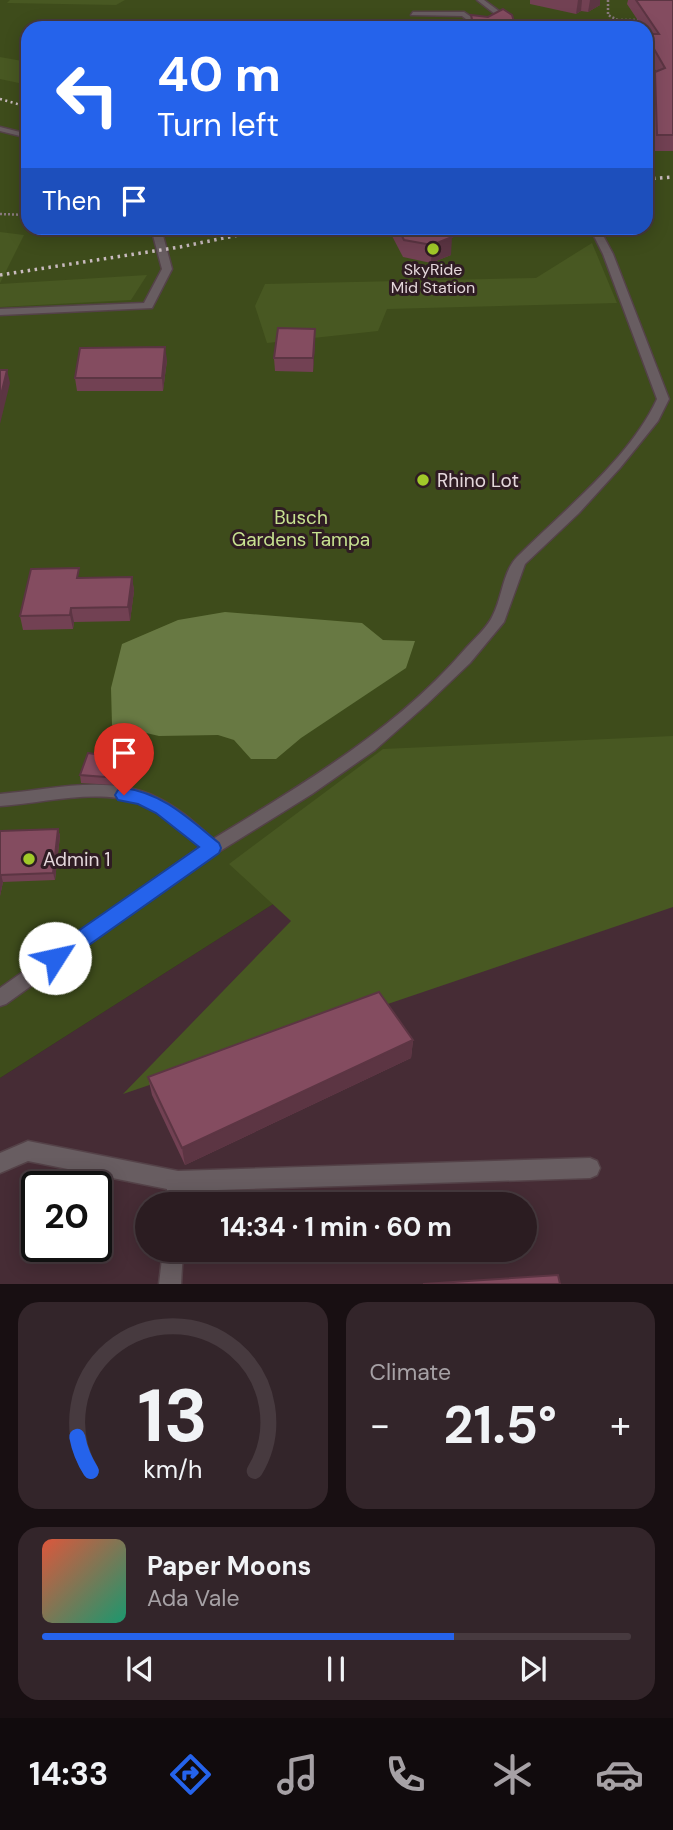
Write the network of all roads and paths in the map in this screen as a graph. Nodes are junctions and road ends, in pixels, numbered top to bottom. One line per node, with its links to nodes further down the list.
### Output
1 (480, 0): 7 (lane)
2 (607, 0): 4 (path)
3 (413, 14): 6 (lane)
4 (621, 20): 5 (path)
5 (644, 20)
6 (474, 21)
7 (508, 21)
8 (653, 63): 9 (path)
9 (663, 67)
10 (0, 129): 11 (lane)
11 (21, 134)
12 (0, 214): 13 (path)
13 (21, 215)
14 (158, 235): 16 (lane)
15 (598, 235): 17 (lane)
16 (0, 312)
17 (668, 399): 19 (lane)
18 (0, 800): 19 (lane)
19 (212, 848): 20 (lane)
20 (0, 998)
21 (0, 1163): 23 (lane)
22 (590, 1168): 23 (lane)
23 (178, 1181): 24 (lane)
24 (177, 1192)
25 (172, 1262): 26 (lane)
26 (170, 1284)

